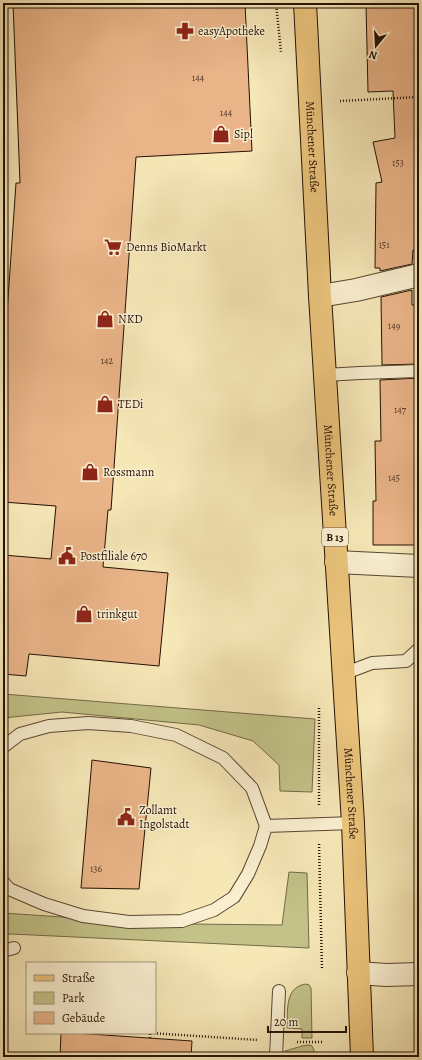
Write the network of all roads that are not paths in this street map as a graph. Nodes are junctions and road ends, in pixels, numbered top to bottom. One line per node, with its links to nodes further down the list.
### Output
1 (305, 3): 3 (main road, Münchener Straße / B 13)
2 (419, 276): 3 (street)
3 (320, 296): 5 (main road, Münchener Straße / B 13)
4 (419, 371): 5 (lane)
5 (325, 375): 6 (main road, Münchener Straße / B 13)
6 (336, 562): 7 (street); 9 (main road, Münchener Straße / B 13)
7 (419, 566)
8 (419, 649): 9 (lane)
9 (344, 674): 11 (main road, Münchener Straße / B 13)
10 (3, 747): 12 (lane)
11 (353, 823): 12 (lane); 14 (main road, Münchener Straße / B 13)
12 (266, 826): 13 (lane)
13 (3, 882)
14 (358, 973): 15 (street); 18 (main road, Münchener Straße / B 13)
15 (419, 974)
16 (279, 991): 17 (lane)
17 (276, 1057)
18 (362, 1057)

